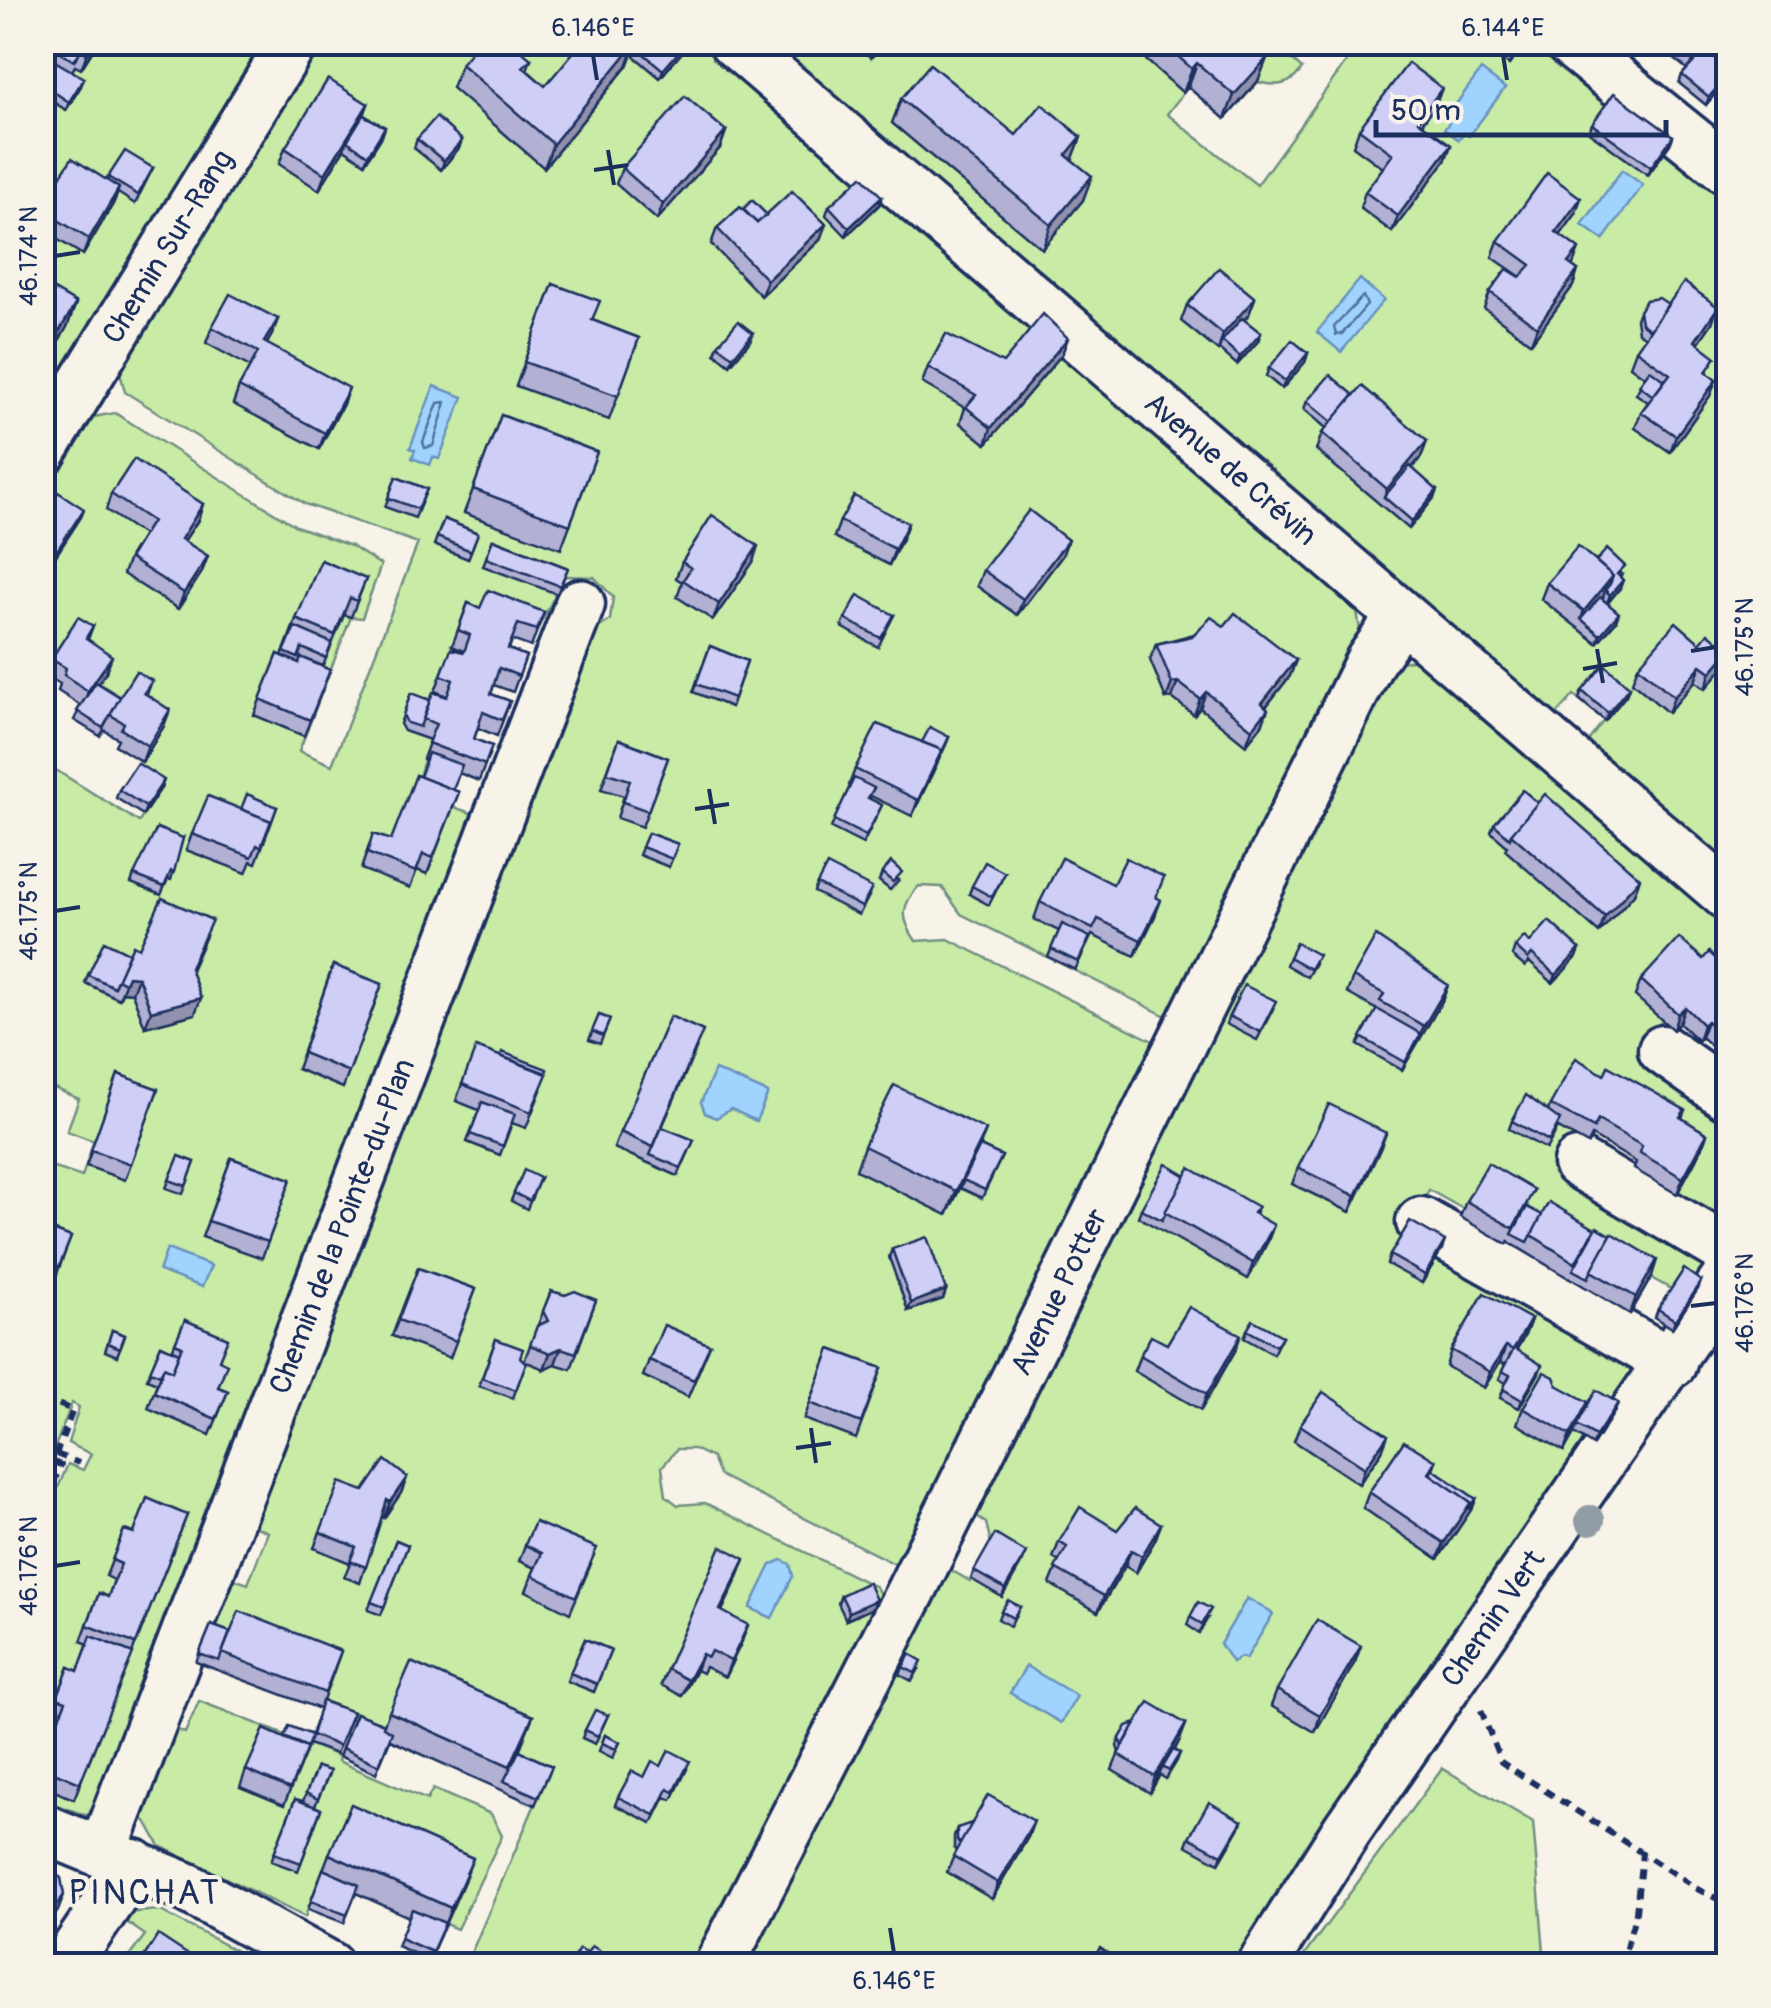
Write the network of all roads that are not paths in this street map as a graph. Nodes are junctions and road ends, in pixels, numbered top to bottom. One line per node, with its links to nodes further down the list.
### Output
1 (293, 42): 5 (street, Chemin Sur-Rang)
2 (734, 42): 7 (street, Avenue de Crévin)
3 (1569, 42): 4 (street)
4 (1728, 170)
5 (42, 451)
6 (580, 604): 17 (street, Chemin de la Pointe-du-Plan)
7 (1400, 618): 8 (street, Avenue de Crévin); 20 (street, Avenue Potter)
8 (1728, 896)
9 (1663, 1050): 10 (street)
10 (1728, 1096)
11 (1578, 1163): 13 (street)
12 (1421, 1222): 15 (street)
13 (1728, 1251)
14 (1728, 1276): 15 (street, Chemin Vert)
15 (1672, 1362): 21 (street, Chemin Vert)
16 (42, 1828): 17 (street)
17 (119, 1857): 18 (street, Chemin de la Pointe-du-Plan); 19 (street)
18 (65, 1966)
19 (329, 1966)
20 (718, 1966)
21 (1260, 1966)

